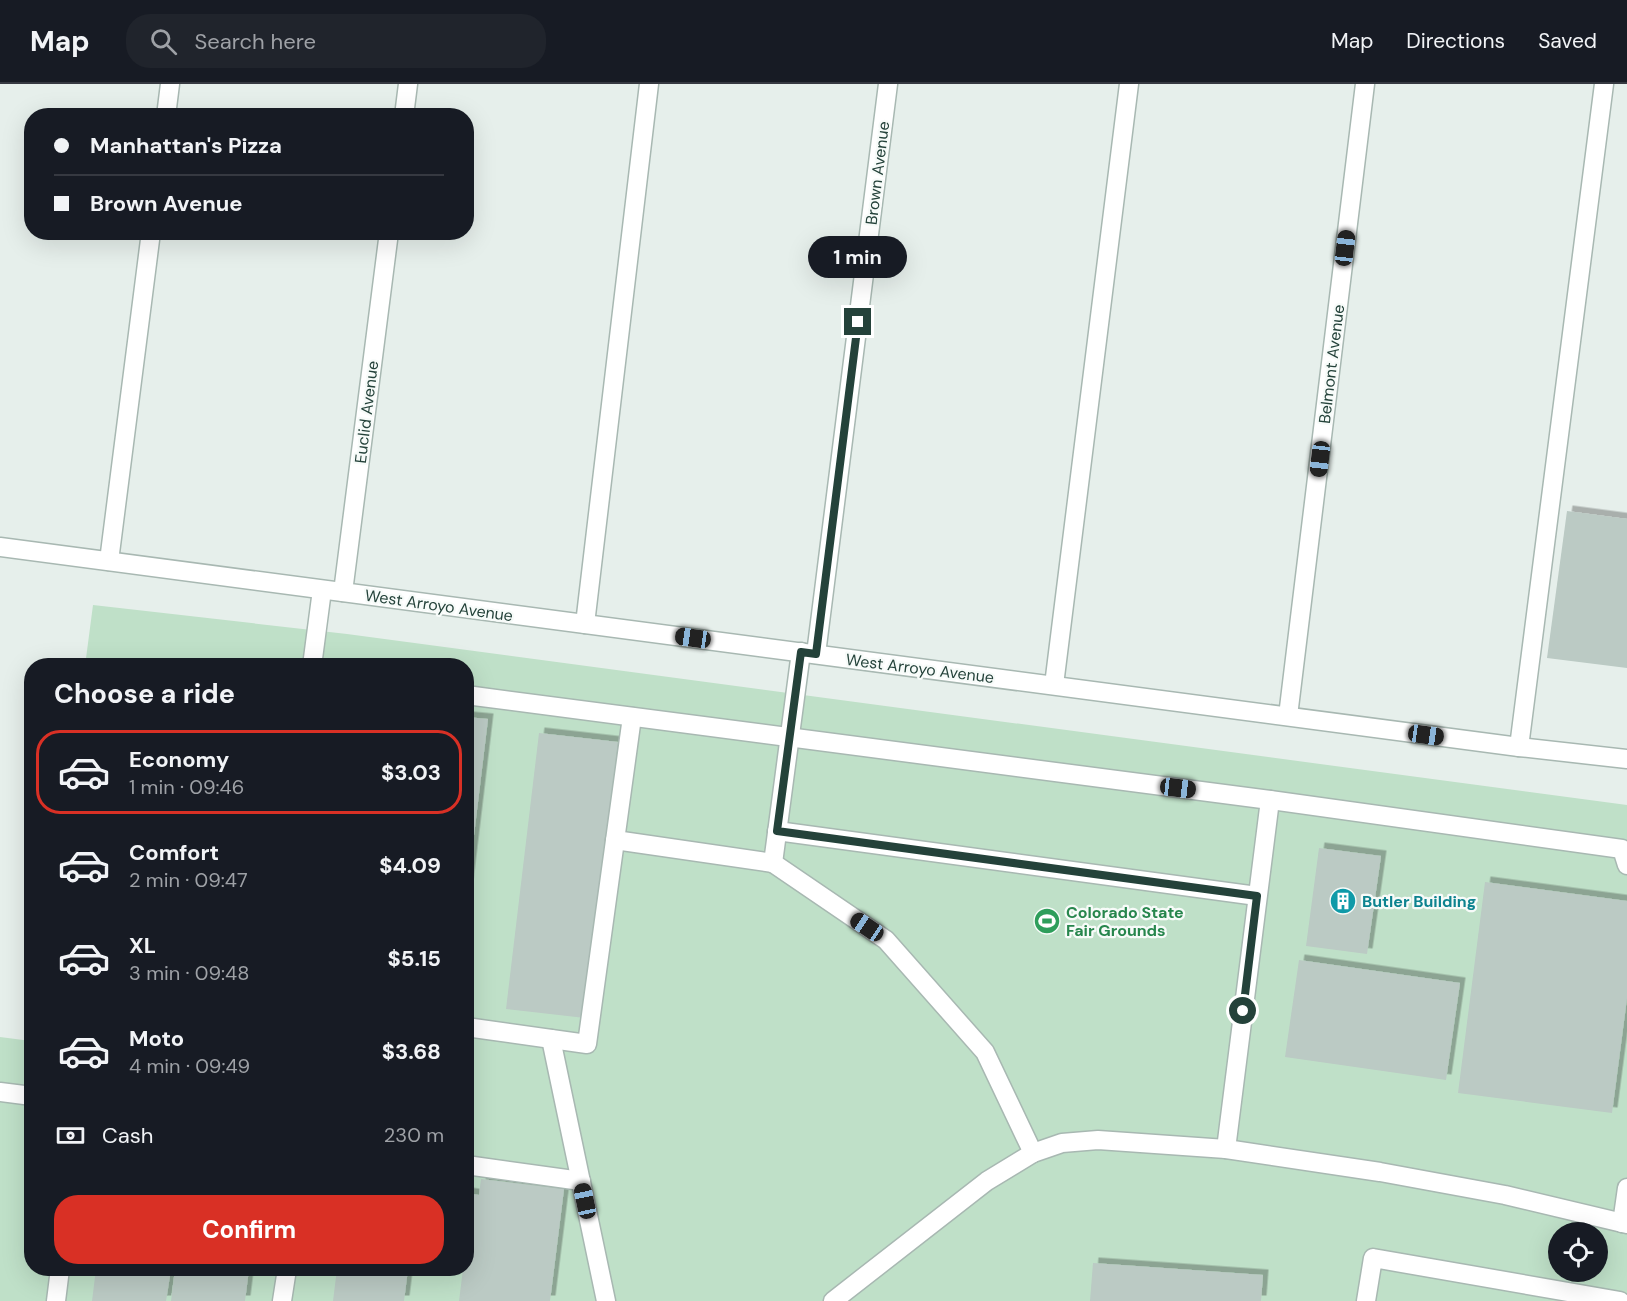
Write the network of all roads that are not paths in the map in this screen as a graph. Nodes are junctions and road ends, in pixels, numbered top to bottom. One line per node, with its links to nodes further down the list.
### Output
1 (170, 84): 8 (street)
2 (408, 84): 9 (street)
3 (649, 84): 16 (street)
4 (888, 84): 17 (street, Brown Avenue)
5 (1129, 84): 19 (street)
6 (1365, 84): 21 (street, Belmont Avenue)
7 (1604, 84): 24 (street)
8 (167, 108)
9 (405, 108)
10 (150, 240): 13 (street)
11 (388, 240): 15 (street, Euclid Avenue)
12 (0, 547): 13 (street, West Arroyo Avenue)
13 (109, 561): 14 (street, West Arroyo Avenue)
14 (322, 590): 15 (street, West Arroyo Avenue); 18 (street)
15 (343, 592): 16 (street, West Arroyo Avenue)
16 (585, 624): 17 (street, West Arroyo Avenue)
17 (808, 653): 19 (street, West Arroyo Avenue); 23 (street, Brown Avenue)
18 (313, 658)
19 (1054, 685): 21 (street, West Arroyo Avenue)
20 (474, 696): 22 (street)
21 (1288, 716): 24 (street, West Arroyo Avenue)
22 (632, 717): 23 (street); 28 (street)
23 (789, 737): 26 (street); 27 (street, Brown Avenue)
24 (1519, 747): 25 (street, West Arroyo Avenue)
25 (1627, 759)
26 (1270, 800): 30 (street); 31 (street)
27 (777, 831): 29 (street, Brown Avenue); 31 (street)
28 (615, 840): 29 (street); 33 (street)
29 (773, 863): 37 (street)
30 (1627, 865)
31 (1257, 896): 36 (street)
32 (474, 1028): 33 (street)
33 (551, 1039): 39 (street)
34 (0, 1092): 35 (street)
35 (24, 1095)
36 (1226, 1149): 37 (street); 41 (street)
37 (1033, 1153): 47 (street)
38 (474, 1166): 39 (street)
39 (581, 1181): 46 (street)
40 (1627, 1188): 41 (street)
41 (1625, 1223)
42 (59, 1276): 44 (street)
43 (286, 1276): 45 (street)
44 (56, 1301)
45 (282, 1301)
46 (606, 1301)
47 (832, 1301)
48 (1366, 1301): 49 (street)
49 (1620, 1301)

